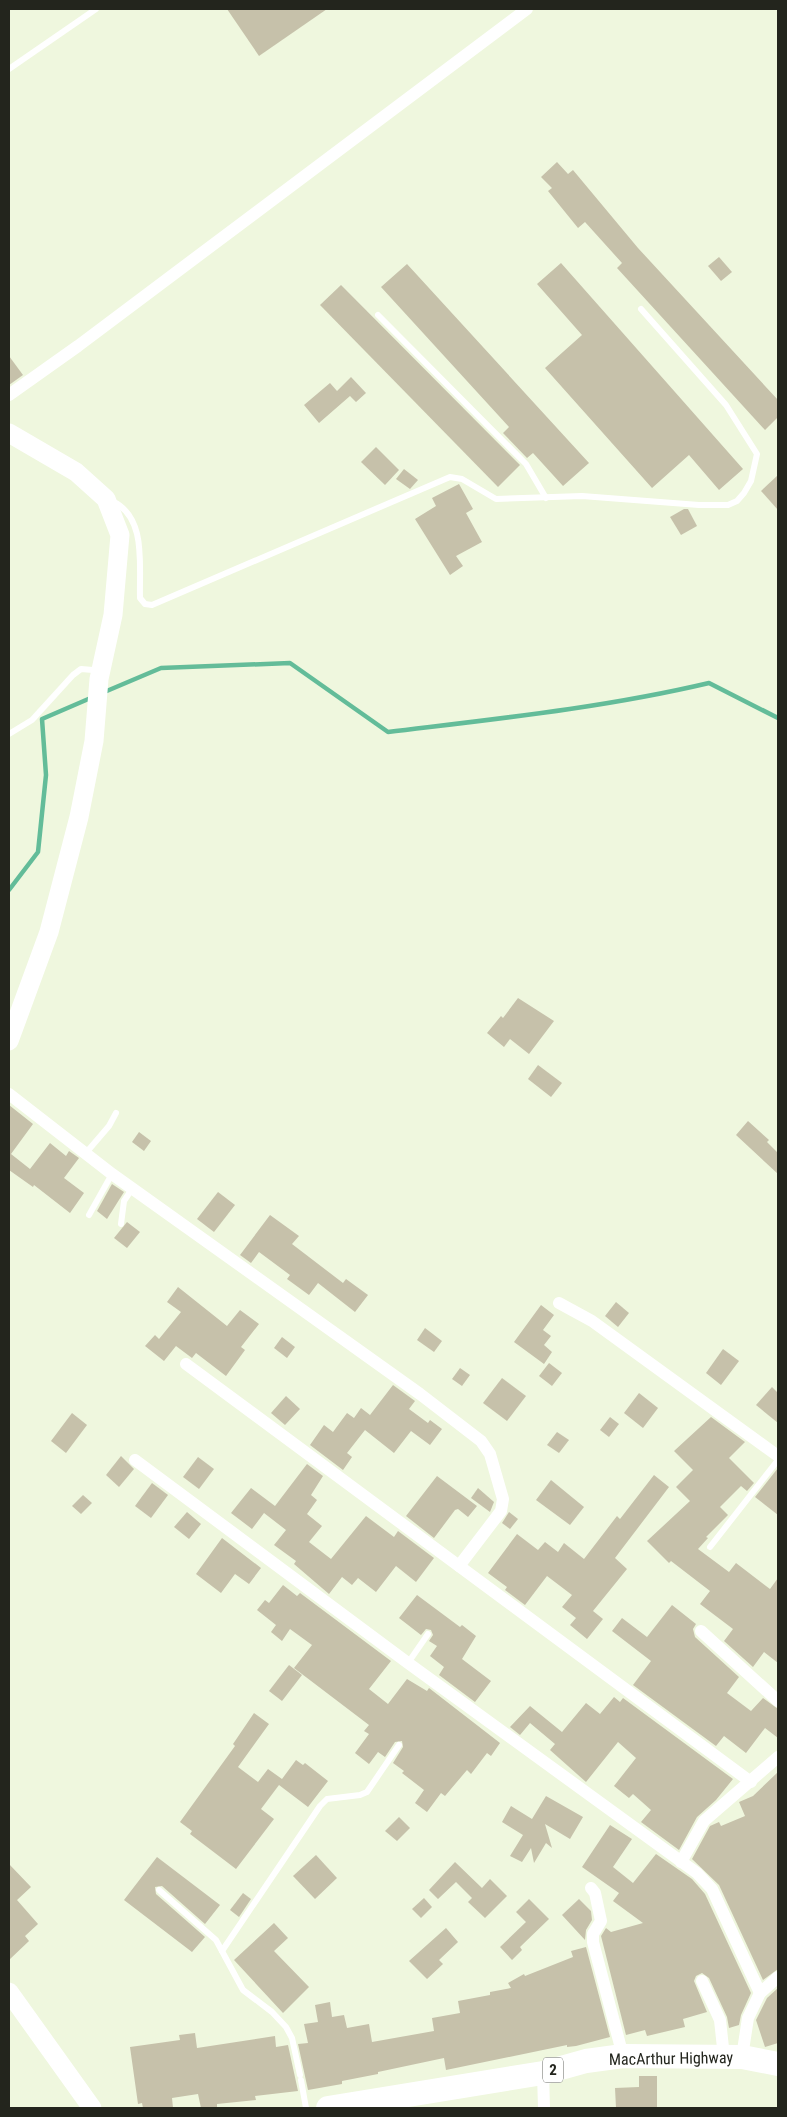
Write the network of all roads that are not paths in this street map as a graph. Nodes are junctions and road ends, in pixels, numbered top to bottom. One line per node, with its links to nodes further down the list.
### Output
1 (96, 9): 3 (lane)
2 (527, 9): 6 (street)
3 (9, 69)
4 (641, 309): 8 (lane)
5 (378, 315): 8 (lane)
6 (9, 395)
7 (9, 432): 9 (street)
8 (546, 498): 9 (lane)
9 (106, 499): 10 (street)
10 (99, 683): 11 (lane); 12 (street)
11 (9, 734)
12 (9, 1041)
13 (9, 1094): 15 (street)
14 (116, 1113): 15 (lane)
15 (85, 1154): 16 (street)
16 (112, 1174): 17 (street); 18 (lane)
17 (132, 1189): 19 (lane); 25 (street)
18 (89, 1216)
19 (121, 1224)
20 (559, 1303): 22 (street)
21 (186, 1364): 25 (street)
22 (778, 1458): 24 (lane)
23 (135, 1460): 28 (street)
24 (710, 1547)
25 (460, 1566): 32 (street)
26 (701, 1631): 29 (street)
27 (428, 1634): 28 (lane)
28 (408, 1663): 33 (street)
29 (778, 1701)
30 (399, 1745): 36 (lane)
31 (778, 1757): 32 (street)
32 (751, 1782): 33 (street)
33 (681, 1862): 40 (street)
34 (591, 1888): 41 (street)
35 (159, 1890): 36 (lane)
36 (222, 1951): 46 (lane)
37 (778, 1977): 40 (street)
38 (702, 1981): 42 (street)
39 (9, 1992): 45 (street)
40 (760, 1993): 42 (street)
41 (623, 2056): 42 (highway, MacArthur Highway / 2); 44 (highway, MacArthur Highway / 2)
42 (733, 2057): 43 (highway, MacArthur Highway / 2)
43 (778, 2064)
44 (543, 2073): 47 (highway, MacArthur Highway / 2); 48 (street)
45 (92, 2108)
46 (306, 2108)
47 (328, 2108)
48 (544, 2108)

